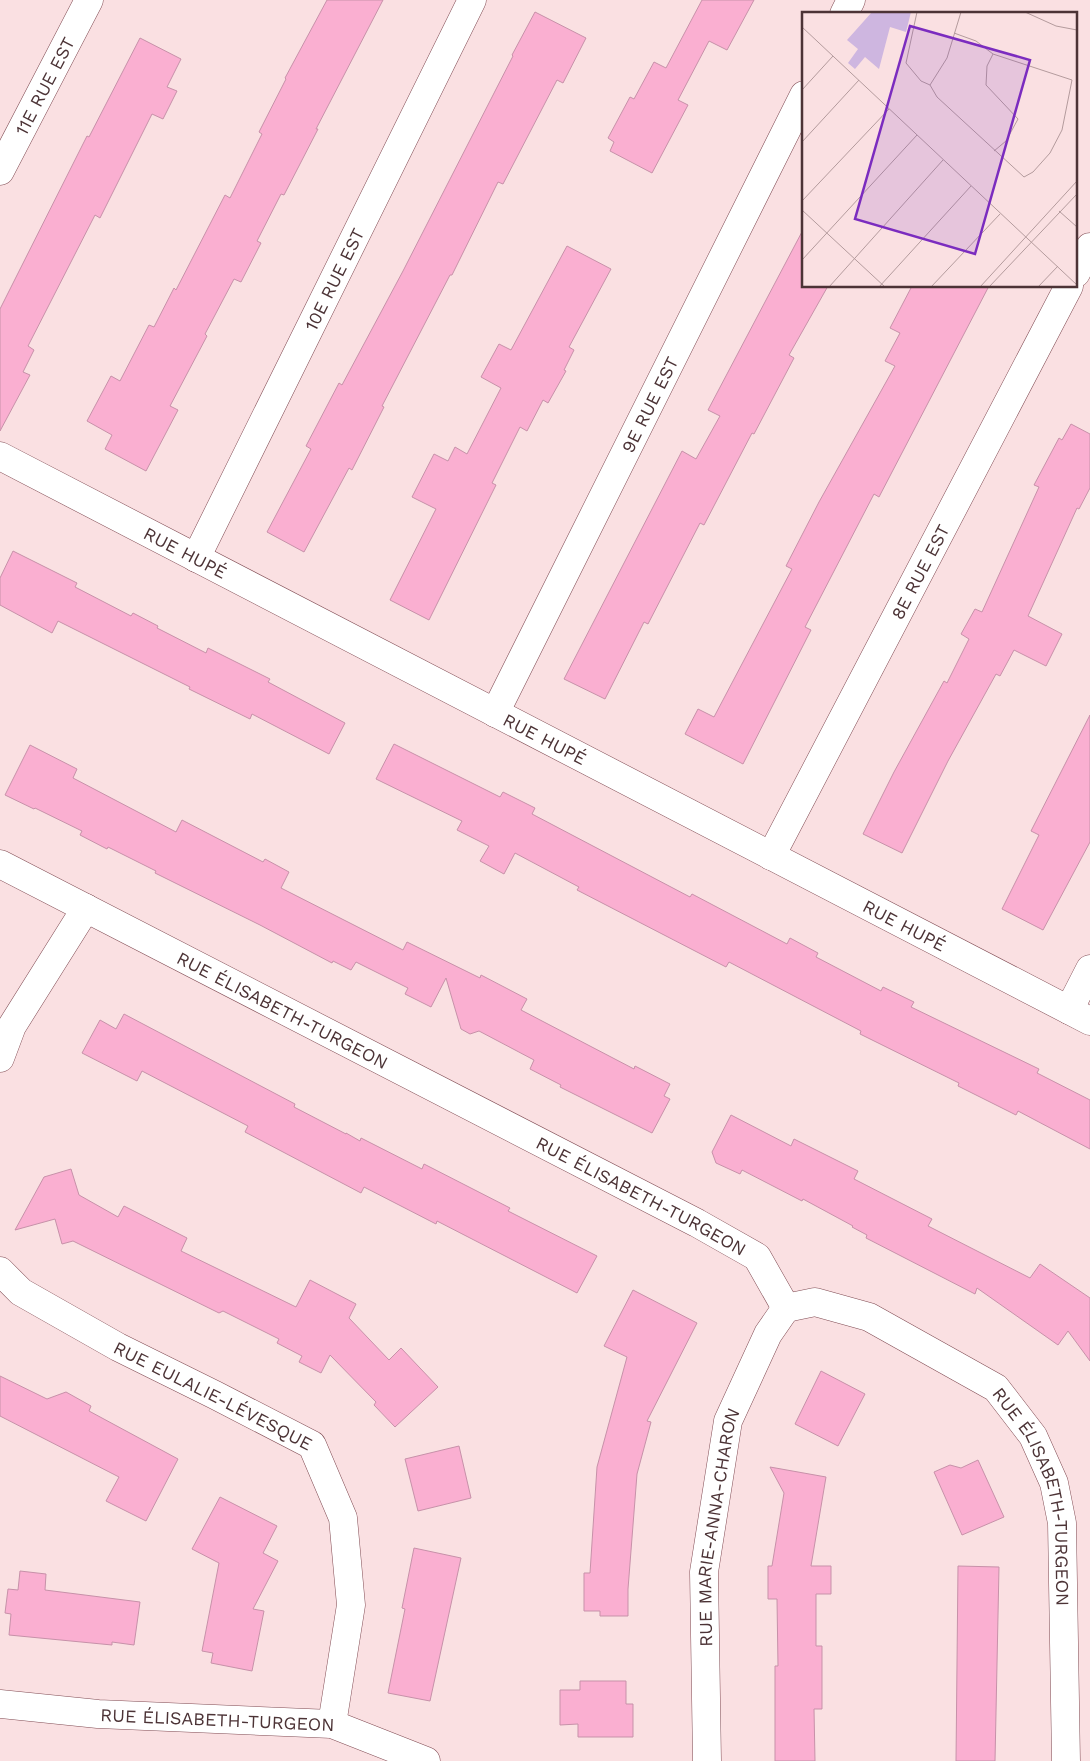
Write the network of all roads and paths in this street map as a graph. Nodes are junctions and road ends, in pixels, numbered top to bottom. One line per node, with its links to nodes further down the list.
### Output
1 (89, 0): 6 (street, 11E RUE EST)
2 (472, 0): 11 (street, 10E RUE EST)
3 (851, 0): 4 (street)
4 (845, 12)
5 (802, 99): 12 (street, 9E RUE EST)
6 (0, 171)
7 (1090, 247): 8 (street)
8 (1078, 269)
9 (1068, 288): 13 (street, 8E RUE EST)
10 (0, 456): 11 (street, RUE HUPÉ)
11 (196, 558): 12 (street, RUE HUPÉ)
12 (495, 713): 13 (street, RUE HUPÉ)
13 (771, 856): 17 (street, RUE HUPÉ)
14 (0, 864): 15 (street, RUE ÉLISABETH-TURGEON)
15 (86, 908): 18 (street); 20 (street, RUE ÉLISABETH-TURGEON)
16 (1090, 969): 17 (street)
17 (1079, 1016)
18 (0, 1058)
19 (0, 1271): 22 (street, RUE EULALIE-LÉVESQUE)
20 (786, 1308): 24 (street, RUE MARIE-ANNA-CHARON); 25 (street, RUE ÉLISABETH-TURGEON)
21 (0, 1704): 22 (street, RUE ÉLISABETH-TURGEON)
22 (332, 1724): 23 (street, RUE ÉLISABETH-TURGEON)
23 (426, 1761)
24 (707, 1761)
25 (1066, 1761)

